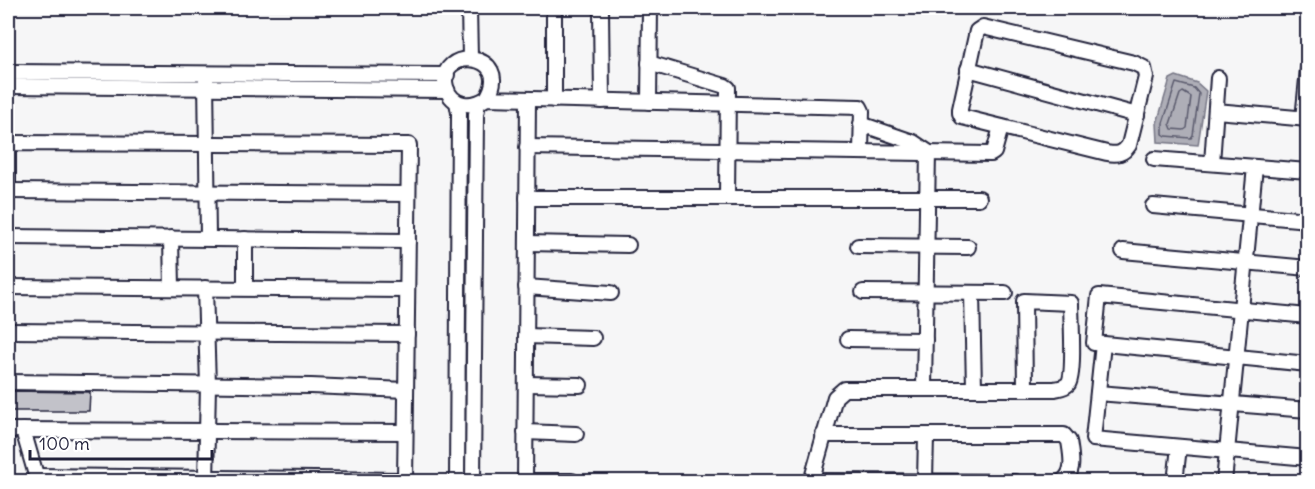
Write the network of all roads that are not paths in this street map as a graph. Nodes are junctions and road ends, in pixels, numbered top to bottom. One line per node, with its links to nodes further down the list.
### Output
1 (469, 8): 5 (street)
2 (554, 8): 16 (street)
3 (601, 8): 18 (street)
4 (650, 8): 6 (street)
5 (470, 58): 10 (street); 17 (street)
6 (650, 63): 20 (street); 21 (street)
7 (968, 69): 23 (street); 23 (street); 26 (street)
8 (1307, 71): 24 (street)
9 (8, 72): 12 (street)
10 (447, 75): 12 (street); 14 (street)
11 (1218, 78): 22 (street)
12 (206, 80): 13 (street); 14 (street); 27 (street)
13 (8, 86)
14 (447, 90): 19 (street)
15 (528, 99): 16 (street); 17 (street); 28 (street)
16 (554, 100): 18 (street)
17 (482, 101): 19 (street); 113 (street)
18 (602, 101): 20 (street)
19 (457, 102): 112 (street)
20 (649, 102): 21 (street)
21 (729, 104): 25 (street); 29 (street)
22 (1216, 111): 24 (street); 33 (street)
23 (1137, 115): 26 (street)
24 (1305, 119)
25 (861, 124): 30 (street); 31 (street)
26 (1000, 127): 31 (street)
27 (208, 144): 36 (street); 37 (street); 38 (street)
28 (527, 147): 29 (street); 40 (street)
29 (728, 150): 30 (street); 39 (street)
30 (861, 151): 31 (street)
31 (928, 152): 41 (street)
32 (1154, 159): 33 (street)
33 (1212, 163): 34 (street)
34 (1255, 167): 35 (street); 44 (street)
35 (1308, 171)
36 (8, 191): 37 (street)
37 (208, 193): 38 (street); 48 (street)
38 (408, 194): 50 (street)
39 (727, 197): 40 (street); 41 (street)
40 (527, 198): 51 (street)
41 (927, 198): 42 (street); 54 (street)
42 (979, 198)
43 (1153, 206): 44 (street)
44 (1250, 215): 45 (street); 57 (street)
45 (1308, 220)
46 (8, 237): 47 (street)
47 (171, 238): 48 (street); 61 (street)
48 (208, 238): 49 (street)
49 (245, 239): 50 (street); 63 (street)
50 (408, 241): 64 (street)
51 (527, 243): 52 (street); 60 (street)
52 (628, 245)
53 (858, 246): 54 (street)
54 (927, 247): 55 (street); 66 (street)
55 (968, 247)
56 (1123, 251): 57 (street)
57 (1246, 262): 58 (street); 70 (street)
58 (1308, 268)
59 (8, 287): 61 (street)
60 (526, 287): 68 (street); 75 (street)
61 (172, 288): 62 (street)
62 (205, 288): 63 (street); 73 (street)
63 (245, 288): 64 (street)
64 (407, 290): 74 (street)
65 (863, 292): 66 (street)
66 (926, 292): 69 (street); 78 (street)
67 (1005, 292): 69 (street)
68 (611, 293)
69 (972, 293): 87 (street)
70 (1241, 309): 71 (street); 79 (street); 80 (street)
71 (1308, 316)
72 (8, 332): 73 (street)
73 (206, 333): 74 (street); 84 (street)
74 (406, 334): 89 (street)
75 (526, 336): 76 (street); 83 (street)
76 (593, 338)
77 (848, 339): 78 (street)
78 (925, 340): 86 (street)
79 (1103, 344): 80 (street); 90 (street)
80 (1236, 357): 81 (street); 91 (street)
81 (1308, 364)
82 (8, 381): 84 (street)
83 (526, 384): 85 (street); 97 (street)
84 (208, 385): 89 (street); 95 (street)
85 (580, 385)
86 (924, 388): 87 (street); 99 (street)
87 (974, 388): 88 (street)
88 (1025, 388): 88 (street)
89 (406, 390): 96 (street)
90 (1098, 393): 91 (street); 101 (street)
91 (1232, 404): 92 (street); 102 (street)
92 (1308, 410)
93 (8, 430): 94 (street)
94 (23, 430): 95 (street); 104 (street)
95 (207, 431): 96 (street); 105 (street)
96 (405, 432): 106 (street)
97 (525, 432): 98 (street); 107 (street)
98 (576, 434)
99 (823, 435): 100 (street); 109 (street)
100 (926, 435): 110 (street); 115 (street)
101 (1179, 447): 102 (street); 116 (street)
102 (1227, 451): 103 (street); 117 (street)
103 (1308, 458)
104 (37, 479): 105 (street)
105 (207, 480): 106 (street)
106 (405, 481)
107 (525, 481): 108 (street)
108 (572, 481)
109 (811, 481): 110 (street)
110 (925, 481): 111 (street)
111 (980, 481): 114 (street)
112 (457, 482)
113 (473, 482)
114 (1015, 482)
115 (1061, 482)
116 (1175, 482)
117 (1224, 482)

